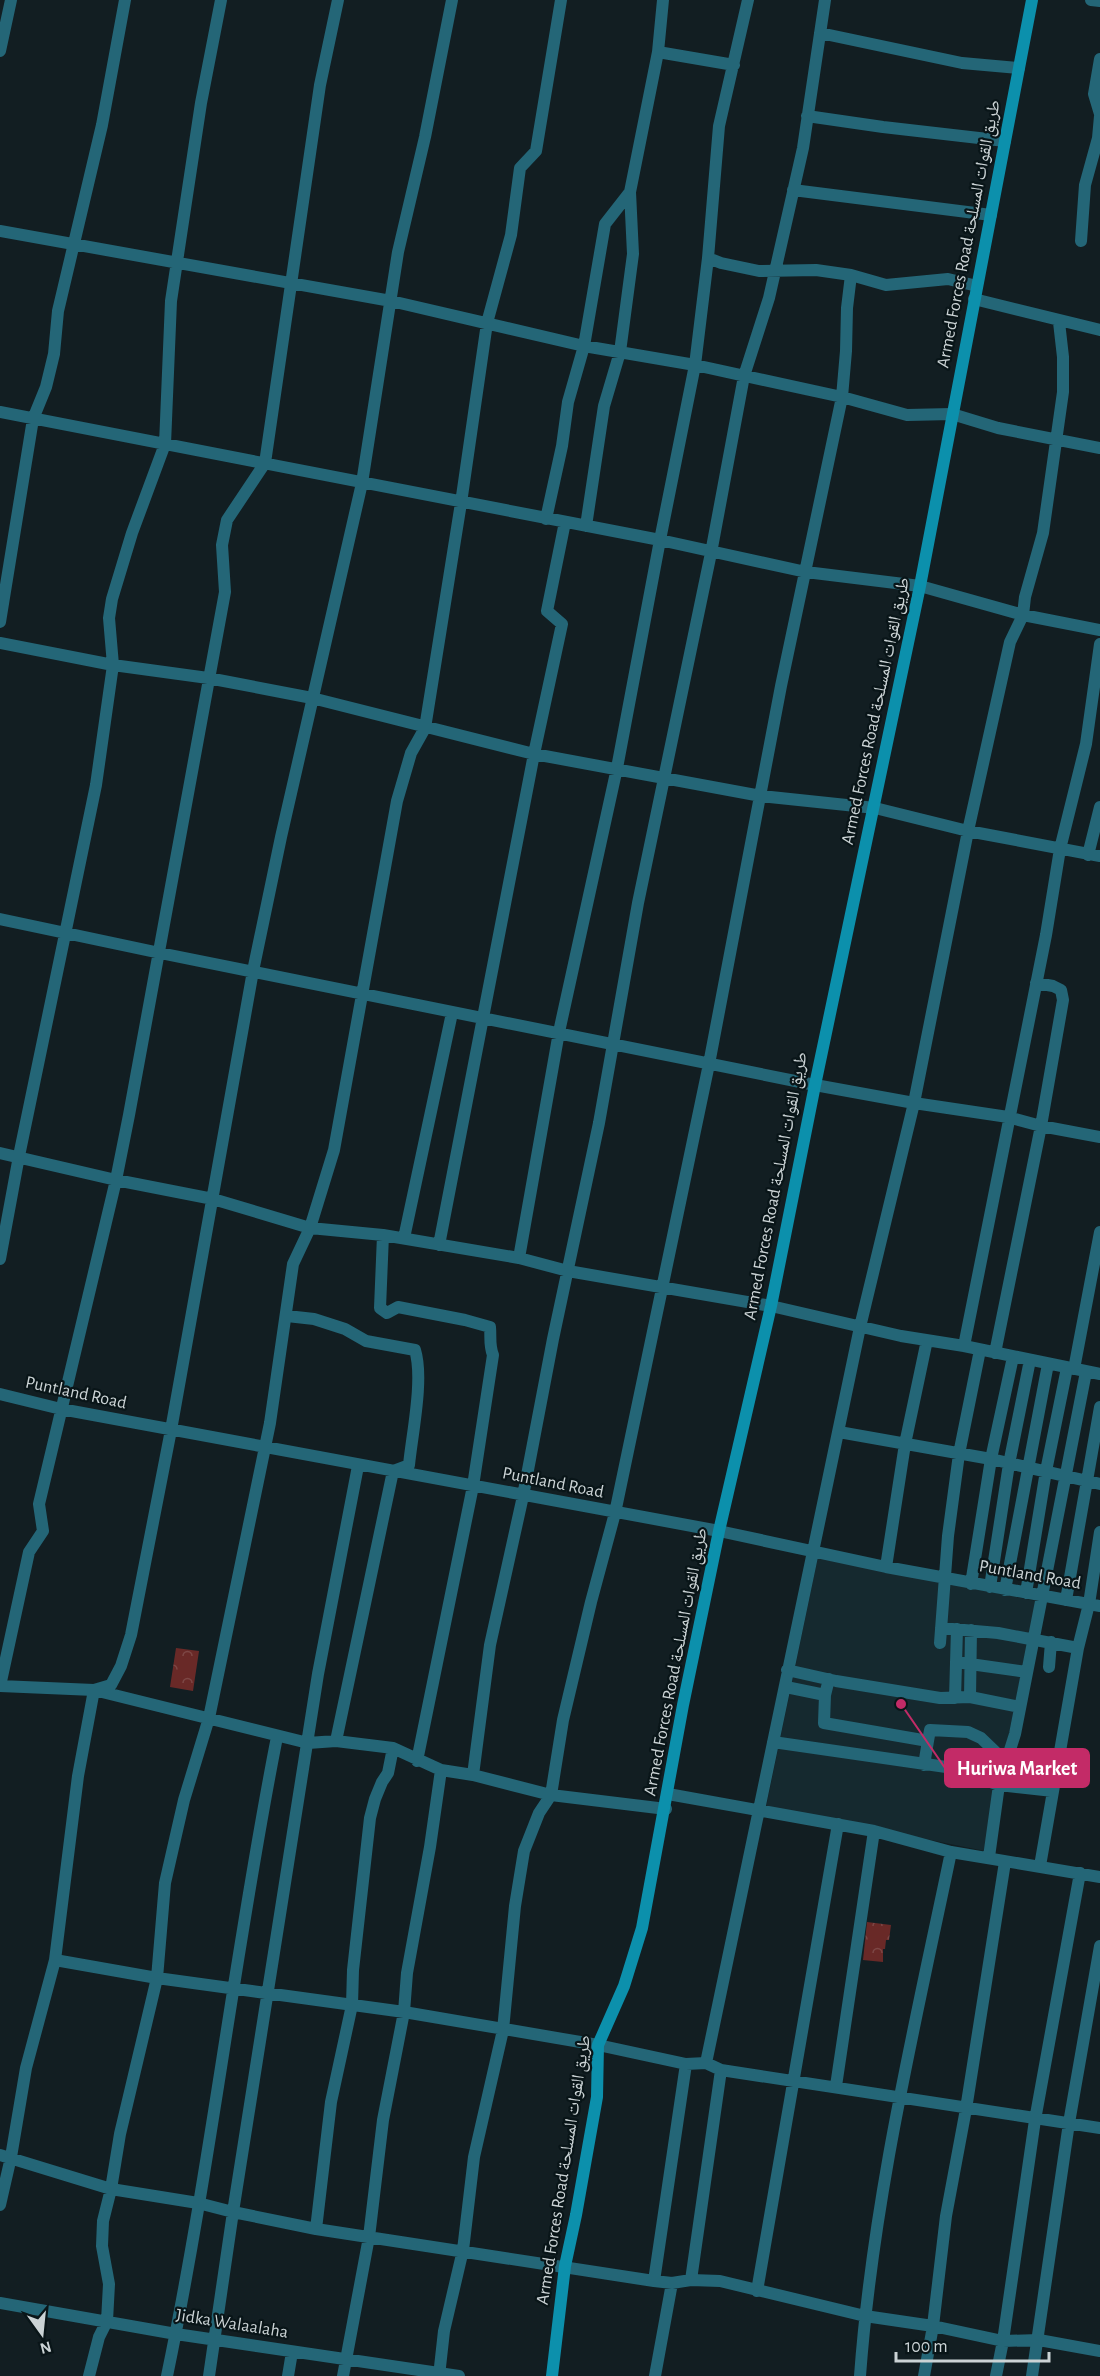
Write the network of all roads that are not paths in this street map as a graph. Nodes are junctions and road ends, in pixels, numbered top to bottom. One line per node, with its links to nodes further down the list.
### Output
1 (11, 0): 14 (street)
2 (124, 0): 28 (street)
3 (221, 0): 30 (street)
4 (338, 0): 33 (street)
5 (452, 0): 36 (street)
6 (561, 0): 37 (street)
7 (663, 0): 15 (street)
8 (748, 0): 17 (street)
9 (825, 0): 13 (street)
10 (1032, 0): 18 (street, Armed Forces Road طريق القوات المسلحة)
11 (1091, 0): 12 (street)
12 (1100, 1)
13 (820, 33): 18 (street); 21 (street)
14 (0, 51)
15 (658, 52): 17 (street); 24 (street)
16 (1100, 59): 19 (street)
17 (734, 65): 29 (street)
18 (1019, 68): 22 (street, Armed Forces Road طريق القوات المسلحة)
19 (1097, 94): 20 (street)
20 (1100, 115): 27 (street)
21 (807, 116): 22 (street); 23 (street)
22 (1005, 141): 25 (street, Armed Forces Road طريق القوات المسلحة)
23 (793, 190): 25 (street); 31 (street)
24 (630, 192): 40 (street); 41 (street)
25 (991, 215): 34 (street, Armed Forces Road طريق القوات المسلحة)
26 (0, 231): 28 (street)
27 (1081, 241)
28 (76, 243): 30 (street); 47 (street)
29 (708, 258): 31 (street); 42 (street)
30 (177, 262): 33 (street); 49 (street)
31 (775, 270): 32 (street); 43 (street)
32 (851, 275): 34 (street); 44 (street)
33 (290, 283): 36 (street); 51 (street)
34 (977, 286): 35 (street, Armed Forces Road طريق القوات المسلحة)
35 (974, 300): 38 (street); 46 (street, Armed Forces Road طريق القوات المسلحة)
36 (391, 301): 37 (street); 52 (street)
37 (487, 322): 40 (street); 53 (street)
38 (1059, 322): 39 (street); 48 (street)
39 (1100, 330)
40 (584, 346): 41 (street); 54 (street)
41 (620, 352): 42 (street); 56 (street)
42 (695, 365): 43 (street); 57 (street)
43 (744, 376): 44 (street); 58 (street)
44 (842, 397): 46 (street); 59 (street)
45 (0, 412): 47 (street)
46 (952, 414): 48 (street); 60 (street, Armed Forces Road طريق القوات المسلحة)
47 (33, 418): 49 (street); 62 (street)
48 (1057, 440): 50 (street); 61 (street)
49 (165, 444): 51 (street); 66 (street)
50 (1100, 448)
51 (265, 463): 52 (street); 67 (street)
52 (362, 483): 53 (street); 68 (street)
53 (461, 503): 54 (street); 69 (street)
54 (546, 519): 55 (street)
55 (565, 522): 56 (street); 70 (street)
56 (586, 526): 57 (street)
57 (660, 540): 58 (street); 71 (street)
58 (711, 553): 59 (street); 72 (street)
59 (806, 572): 60 (street); 73 (street)
60 (920, 586): 61 (street); 75 (street, Armed Forces Road طريق القوات المسلحة)
61 (1023, 615): 63 (street); 76 (street)
62 (0, 622)
63 (1100, 630)
64 (0, 642): 66 (street)
65 (1100, 644): 77 (street)
66 (113, 665): 67 (street); 80 (street)
67 (208, 678): 68 (street); 81 (street)
68 (312, 698): 69 (street); 82 (street)
69 (425, 728): 70 (street); 84 (street)
70 (534, 754): 71 (street); 86 (street)
71 (617, 768): 72 (street); 87 (street)
72 (664, 779): 73 (street); 88 (street)
73 (761, 796): 75 (street); 89 (street)
74 (1100, 807): 78 (street)
75 (875, 808): 76 (street); 90 (street, Armed Forces Road طريق القوات المسلحة)
76 (968, 831): 77 (street); 91 (street)
77 (1060, 849): 78 (street); 83 (street)
78 (1094, 856)
79 (0, 919): 80 (street)
80 (65, 933): 81 (street); 96 (street)
81 (160, 953): 82 (street); 97 (street)
82 (254, 971): 84 (street); 98 (street)
83 (1036, 983): 92 (street); 93 (street)
84 (361, 994): 85 (street); 99 (street)
85 (452, 1013): 86 (street); 102 (street)
86 (484, 1018): 87 (street); 103 (street)
87 (560, 1032): 88 (street); 104 (street)
88 (614, 1045): 89 (street); 106 (street)
89 (709, 1064): 90 (street); 107 (street)
90 (814, 1085): 91 (street); 108 (street, Armed Forces Road طريق القوات المسلحة)
91 (914, 1103): 92 (street); 110 (street)
92 (1008, 1117): 93 (street); 112 (street)
93 (1041, 1126): 94 (street); 114 (street)
94 (1100, 1137)
95 (0, 1153): 96 (street)
96 (19, 1156): 97 (street); 105 (street)
97 (116, 1180): 98 (street); 122 (street)
98 (213, 1199): 99 (street); 123 (street)
99 (310, 1228): 101 (street); 109 (street)
100 (1100, 1232): 118 (street)
101 (383, 1235): 102 (street); 137 (street)
102 (404, 1238): 103 (street)
103 (439, 1245): 104 (street)
104 (519, 1258): 106 (street)
105 (0, 1259)
106 (568, 1271): 107 (street); 138 (street)
107 (661, 1289): 108 (street); 139 (street)
108 (771, 1306): 110 (street); 140 (street, Armed Forces Road طريق القوات المسلحة)
109 (287, 1316): 126 (street); 132 (street)
110 (860, 1327): 111 (street); 124 (street)
111 (927, 1340): 112 (street); 125 (street)
112 (964, 1346): 113 (street)
113 (980, 1350): 114 (street); 127 (street)
114 (995, 1353): 115 (street)
115 (1013, 1357): 116 (street); 128 (street)
116 (1030, 1360): 117 (street); 129 (street)
117 (1048, 1364): 118 (street); 131 (street)
118 (1076, 1369): 119 (street); 133 (street); 134 (street)
119 (1100, 1374)
120 (0, 1394): 122 (street, Puntland Road)
121 (1100, 1407): 135 (street)
122 (60, 1409): 123 (street, Puntland Road); 165 (street)
123 (171, 1430): 126 (street, Puntland Road); 167 (street)
124 (838, 1432): 125 (street); 142 (street)
125 (905, 1444): 127 (street); 143 (street)
126 (265, 1447): 130 (street, Puntland Road); 172 (street)
127 (959, 1454): 128 (street); 144 (street)
128 (991, 1459): 129 (street); 145 (street)
129 (1010, 1464): 131 (street); 146 (street)
130 (358, 1466): 132 (street, Puntland Road); 177 (street)
131 (1028, 1467): 133 (street); 147 (street)
132 (393, 1471): 137 (street, Puntland Road); 174 (street)
133 (1047, 1471): 134 (street); 148 (street)
134 (1066, 1475): 135 (street); 149 (street)
135 (1086, 1480): 136 (street); 150 (street)
136 (1100, 1484)
137 (473, 1486): 138 (street, Puntland Road); 179 (street)
138 (524, 1496): 139 (street, Puntland Road); 183 (street)
139 (615, 1513): 140 (street, Puntland Road); 187 (street)
140 (719, 1531): 142 (street, Puntland Road); 186 (street, Armed Forces Road طريق القوات المسلحة)
141 (1100, 1532): 151 (street)
142 (813, 1551): 143 (street, Puntland Road); 162 (street)
143 (886, 1567): 144 (street, Puntland Road)
144 (946, 1578): 145 (street, Puntland Road); 152 (street)
145 (971, 1584): 146 (street, Puntland Road)
146 (990, 1587): 147 (street, Puntland Road)
147 (1005, 1590): 148 (street, Puntland Road)
148 (1026, 1593): 149 (street, Puntland Road)
149 (1042, 1596): 150 (street, Puntland Road); 155 (street)
150 (1066, 1600): 151 (street, Puntland Road)
151 (1094, 1605): 158 (street)
152 (941, 1628): 153 (street); 157 (street)
153 (957, 1629): 154 (street); 159 (street)
154 (971, 1630): 155 (street); 160 (street)
155 (1034, 1639): 156 (street); 163 (street)
156 (1052, 1642): 158 (street); 161 (street)
157 (940, 1643)
158 (1078, 1648): 185 (street)
159 (956, 1662): 160 (street); 170 (street)
160 (971, 1664): 163 (street); 169 (street)
161 (1049, 1667)
162 (787, 1670): 164 (street); 166 (street)
163 (1027, 1672): 171 (street)
164 (829, 1679): 168 (street); 170 (street)
165 (0, 1686): 167 (street)
166 (786, 1687): 168 (street); 176 (street)
167 (94, 1690): 172 (street); 199 (street)
168 (825, 1695): 175 (street)
169 (970, 1697): 170 (street); 171 (street)
170 (956, 1698)
171 (1020, 1707): 180 (street)
172 (209, 1718): 173 (street); 200 (street)
173 (277, 1737): 177 (street); 201 (street)
174 (336, 1741): 177 (street); 178 (street)
175 (928, 1741): 180 (street); 181 (street)
176 (773, 1742): 181 (street); 189 (street)
177 (308, 1743): 202 (street)
178 (393, 1748): 179 (street); 203 (street)
179 (417, 1761): 182 (street)
180 (1006, 1763): 184 (street)
181 (924, 1765): 184 (street)
182 (441, 1770): 183 (street); 204 (street)
183 (473, 1775): 187 (street)
184 (999, 1785): 185 (street); 193 (street)
185 (1053, 1791): 195 (street)
186 (668, 1794): 188 (street, Armed Forces Road طريق القوات المسلحة); 189 (street)
187 (551, 1796): 188 (street); 205 (street)
188 (666, 1809): 206 (street, Armed Forces Road طريق القوات المسلحة)
189 (760, 1812): 190 (street); 207 (street)
190 (838, 1824): 191 (street); 210 (street)
191 (874, 1831): 192 (street); 211 (street)
192 (951, 1852): 193 (street); 212 (street)
193 (989, 1857): 194 (street)
194 (1005, 1862): 195 (street); 213 (street)
195 (1040, 1866): 196 (street)
196 (1080, 1873): 197 (street); 214 (street)
197 (1100, 1877)
198 (1100, 1946): 215 (street)
199 (55, 1960): 200 (street); 217 (street)
200 (157, 1978): 201 (street); 218 (street)
201 (234, 1988): 202 (street); 219 (street)
202 (268, 1992): 203 (street); 221 (street)
203 (351, 2005): 204 (street); 222 (street)
204 (404, 2012): 205 (street); 223 (street)
205 (503, 2030): 206 (street); 224 (street)
206 (598, 2045): 208 (street); 225 (street, Armed Forces Road طريق القوات المسلحة)
207 (706, 2063): 208 (street); 209 (street)
208 (686, 2064): 227 (street)
209 (721, 2070): 210 (street); 226 (street)
210 (794, 2082): 211 (street); 229 (street)
211 (836, 2086): 212 (street)
212 (899, 2097): 213 (street); 231 (street)
213 (966, 2109): 214 (street); 233 (street)
214 (1035, 2120): 215 (street); 237 (street)
215 (1069, 2123): 216 (street); 236 (street)
216 (1100, 2128)
217 (6, 2156): 218 (street); 220 (street)
218 (111, 2189): 219 (street); 232 (street)
219 (198, 2203): 221 (street); 234 (street)
220 (0, 2205)
221 (233, 2212): 222 (street); 235 (street)
222 (316, 2229): 223 (street)
223 (369, 2237): 224 (street); 240 (street)
224 (463, 2250): 225 (street); 241 (street)
225 (564, 2266): 227 (street); 248 (street, Armed Forces Road طريق القوات المسلحة)
226 (691, 2280): 228 (street); 229 (street)
227 (654, 2281): 228 (street)
228 (672, 2283): 249 (street)
229 (757, 2291): 231 (street)
230 (0, 2303): 232 (street, Jidka Walaalaha)
231 (865, 2316): 233 (street); 250 (street)
232 (107, 2321): 234 (street, Jidka Walaalaha); 242 (street)
233 (933, 2326): 237 (street); 251 (street)
234 (176, 2334): 235 (street, Jidka Walaalaha); 243 (street)
235 (215, 2340): 239 (street, Jidka Walaalaha); 244 (street)
236 (1039, 2340): 237 (street); 238 (street); 253 (street)
237 (1003, 2341): 252 (street)
238 (1100, 2351)
239 (292, 2352): 240 (street, Jidka Walaalaha); 245 (street)
240 (347, 2360): 241 (street, Jidka Walaalaha); 246 (street)
241 (439, 2374): 247 (street, Jidka Walaalaha)
242 (89, 2376)
243 (167, 2376)
244 (209, 2376)
245 (288, 2376)
246 (343, 2376)
247 (459, 2376)
248 (552, 2376)
249 (655, 2376)
250 (860, 2376)
251 (924, 2376)
252 (996, 2376)
253 (1032, 2376)

